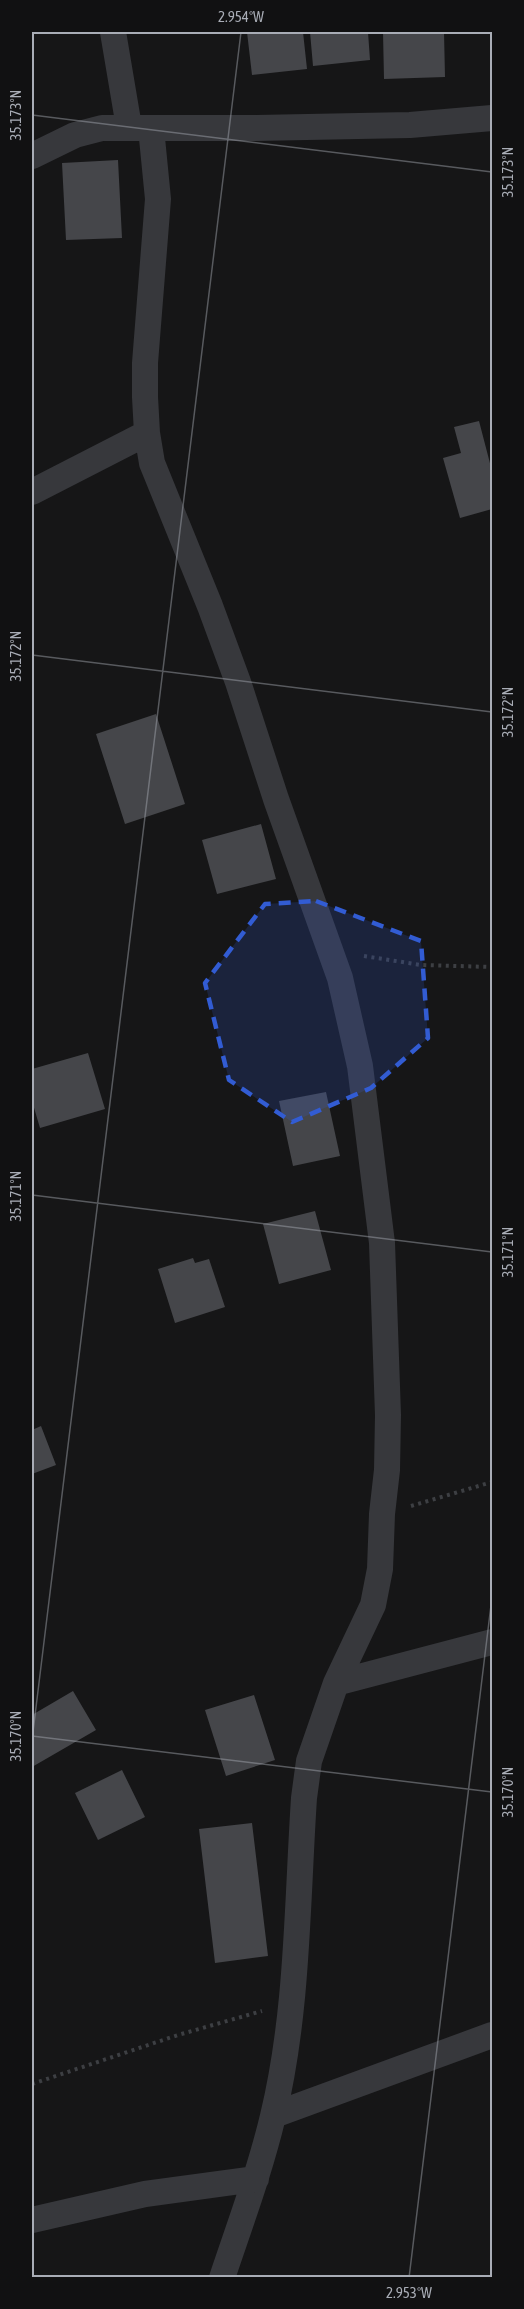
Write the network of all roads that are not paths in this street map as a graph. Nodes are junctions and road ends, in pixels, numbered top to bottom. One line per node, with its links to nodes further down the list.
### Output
1 (113, 32): 3 (street)
2 (492, 118): 3 (street)
3 (140, 128): 4 (street); 5 (street)
4 (32, 156)
5 (147, 433): 6 (street); 8 (street)
6 (32, 492)
7 (492, 1642): 8 (street)
8 (336, 1683): 10 (street)
9 (492, 2035): 10 (street)
10 (274, 2115): 11 (street)
11 (256, 2179): 12 (street); 13 (street)
12 (32, 2220)
13 (222, 2277)

